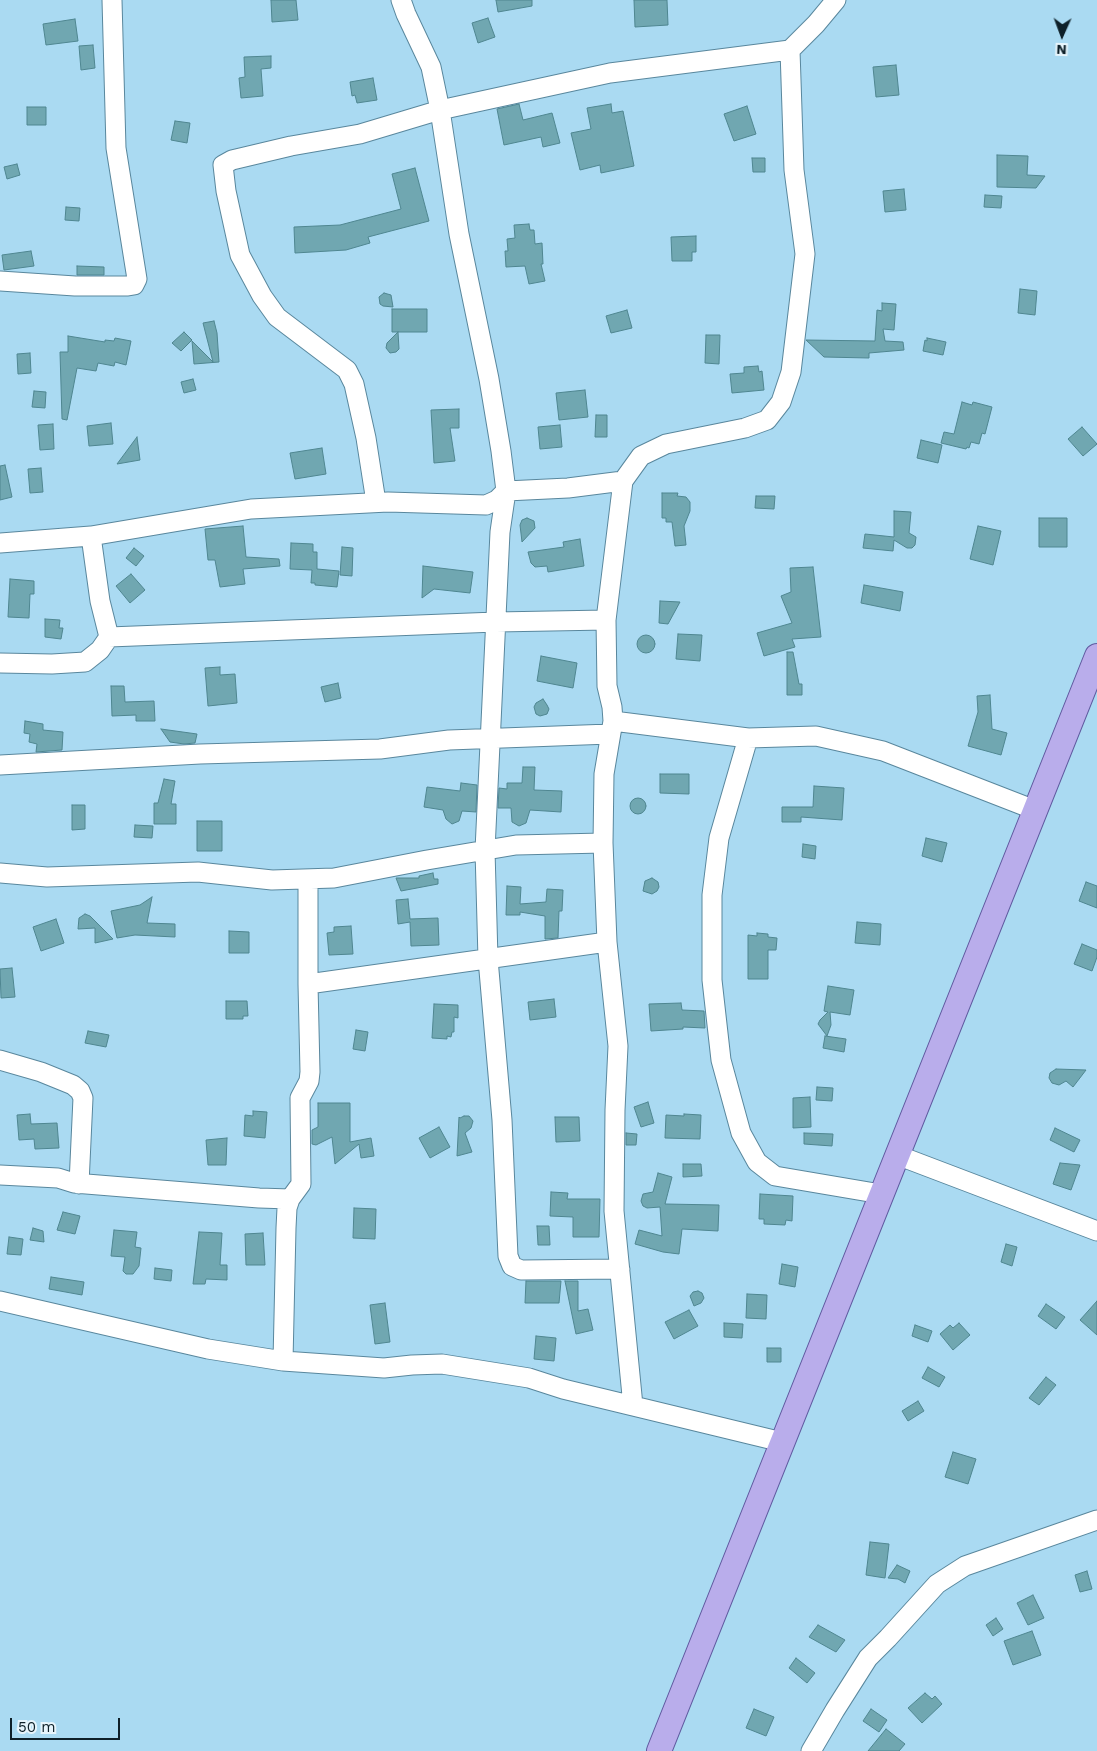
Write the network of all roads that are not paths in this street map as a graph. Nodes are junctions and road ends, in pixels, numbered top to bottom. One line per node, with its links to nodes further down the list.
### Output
1 (112, 0): 6 (street)
2 (401, 0): 5 (street)
3 (836, 0): 4 (street)
4 (790, 50): 5 (street); 7 (street)
5 (440, 110): 8 (street); 9 (street)
6 (0, 281)
7 (623, 481): 8 (street); 12 (street)
8 (506, 491): 9 (street); 13 (street)
9 (376, 502): 10 (street)
10 (91, 536): 11 (street); 14 (street)
11 (0, 543)
12 (606, 620): 13 (street); 17 (street)
13 (496, 622): 14 (street); 19 (street)
14 (109, 637): 16 (street)
15 (1097, 656): 21 (main road)
16 (0, 663)
17 (612, 728): 18 (street); 19 (street); 22 (street)
18 (748, 738): 21 (street); 33 (street)
19 (491, 739): 20 (street); 23 (street)
20 (0, 764)
21 (1035, 810): 30 (main road)
22 (603, 843): 23 (street); 26 (street)
23 (485, 850): 25 (street); 27 (street)
24 (0, 873): 25 (street)
25 (308, 879): 28 (street)
26 (607, 942): 27 (street); 36 (street)
27 (488, 958): 28 (street); 36 (street)
28 (308, 984): 34 (street)
29 (0, 1060): 32 (street)
30 (897, 1155): 33 (main road); 35 (street)
31 (0, 1175): 32 (street)
32 (80, 1184): 34 (street)
33 (881, 1194): 40 (main road)
34 (290, 1199): 38 (street)
35 (1097, 1231)
36 (620, 1268): 39 (street)
37 (0, 1301): 38 (street)
38 (282, 1361): 39 (street)
39 (633, 1406): 40 (street)
40 (782, 1442): 42 (main road)
41 (1097, 1520): 43 (street)
42 (659, 1751)
43 (811, 1751)

